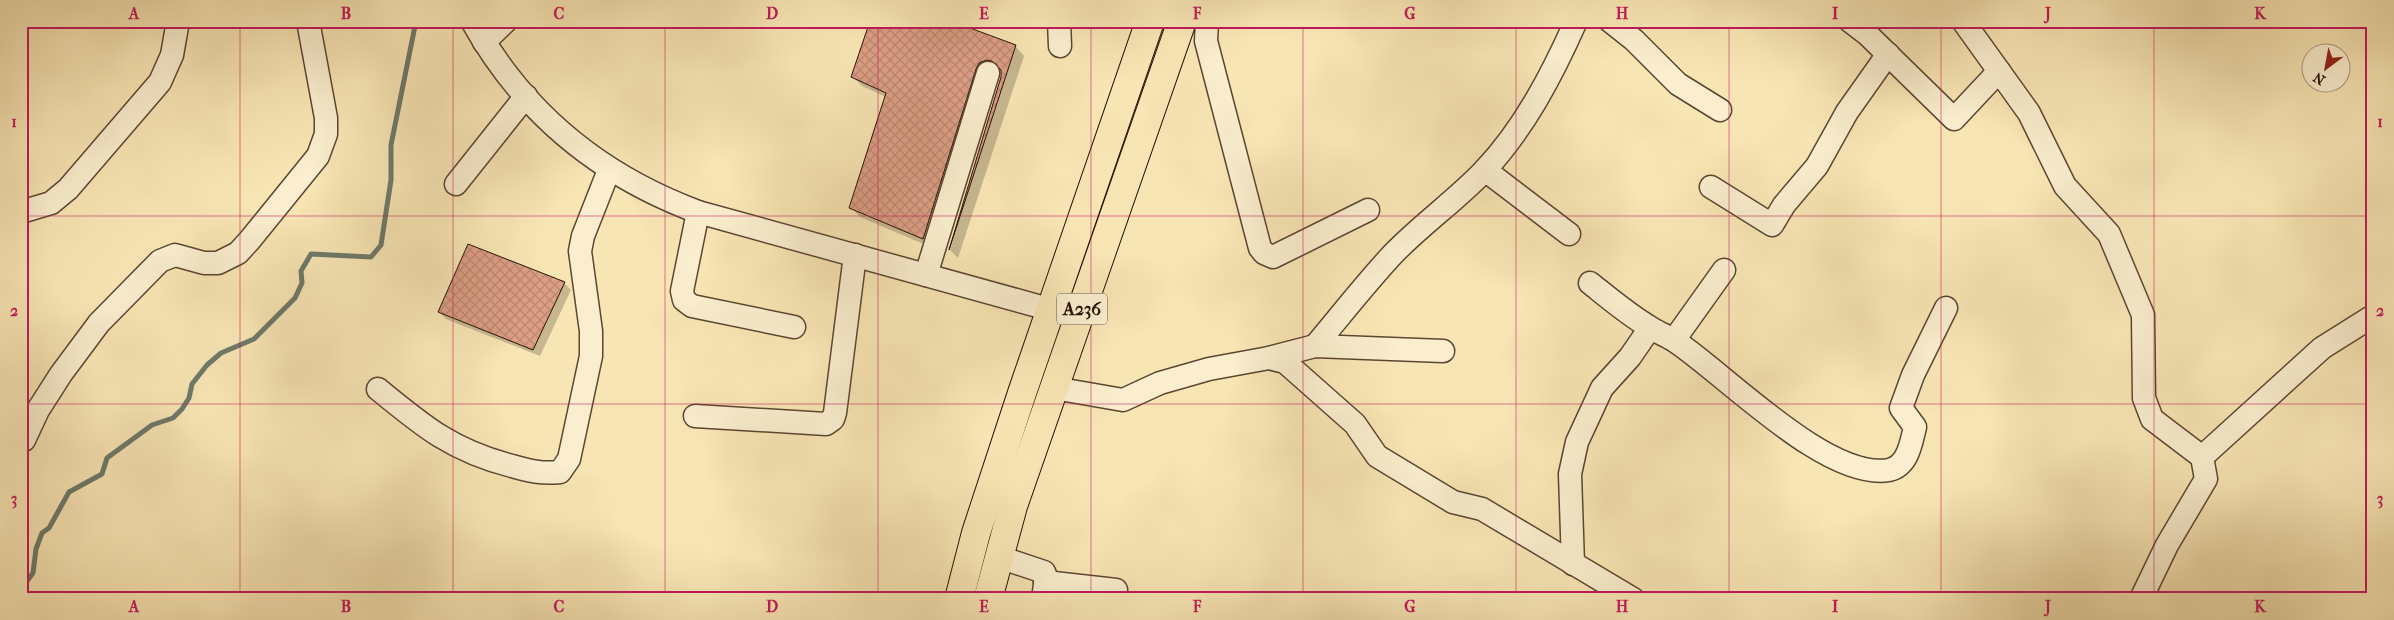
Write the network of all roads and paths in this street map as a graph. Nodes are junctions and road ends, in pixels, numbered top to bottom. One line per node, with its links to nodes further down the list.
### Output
1 (178, 21): 25 (street)
2 (308, 21): 44 (street)
3 (472, 21): 13 (street)
4 (506, 21): 13 (street)
5 (1058, 21): 14 (street)
6 (1150, 21): 33 (highway, A236)
7 (1182, 21): 41 (highway, A236)
8 (1208, 21): 24 (street)
9 (1576, 21): 21 (street)
10 (1610, 21): 19 (street)
11 (1850, 21): 15 (street)
12 (1963, 21): 16 (street)
13 (484, 42): 18 (street)
14 (1060, 46)
15 (1888, 54): 16 (street); 23 (street)
16 (1999, 71): 45 (street)
17 (988, 73): 30 (street)
18 (526, 96): 20 (street); 22 (street)
19 (1720, 110)
20 (610, 170): 26 (street); 42 (street)
21 (1485, 170): 27 (street); 38 (street)
22 (456, 184)
23 (1711, 187)
24 (1368, 210)
25 (21, 212)
26 (698, 212): 28 (street); 35 (street)
27 (1569, 234)
28 (855, 255): 30 (street); 43 (street)
29 (1724, 270): 37 (street)
30 (926, 275): 33 (street)
31 (1590, 283): 36 (street)
32 (1946, 308): 37 (street)
33 (1052, 310): 51 (highway, A236)
34 (2373, 316): 45 (street)
35 (794, 327)
36 (1650, 328): 37 (street); 47 (street)
37 (1674, 340)
38 (1315, 346): 39 (street); 40 (street)
39 (1443, 352)
40 (1268, 358): 41 (street); 47 (street)
41 (1054, 388): 46 (highway, A236)
42 (378, 389)
43 (694, 416)
44 (24, 440)
45 (2202, 457): 50 (street)
46 (998, 557): 48 (street); 52 (highway, A236)
47 (1573, 564): 53 (street)
48 (1044, 590): 49 (street)
49 (1116, 590)
50 (2143, 598)
51 (959, 599)
52 (988, 599)
53 (1633, 599)

